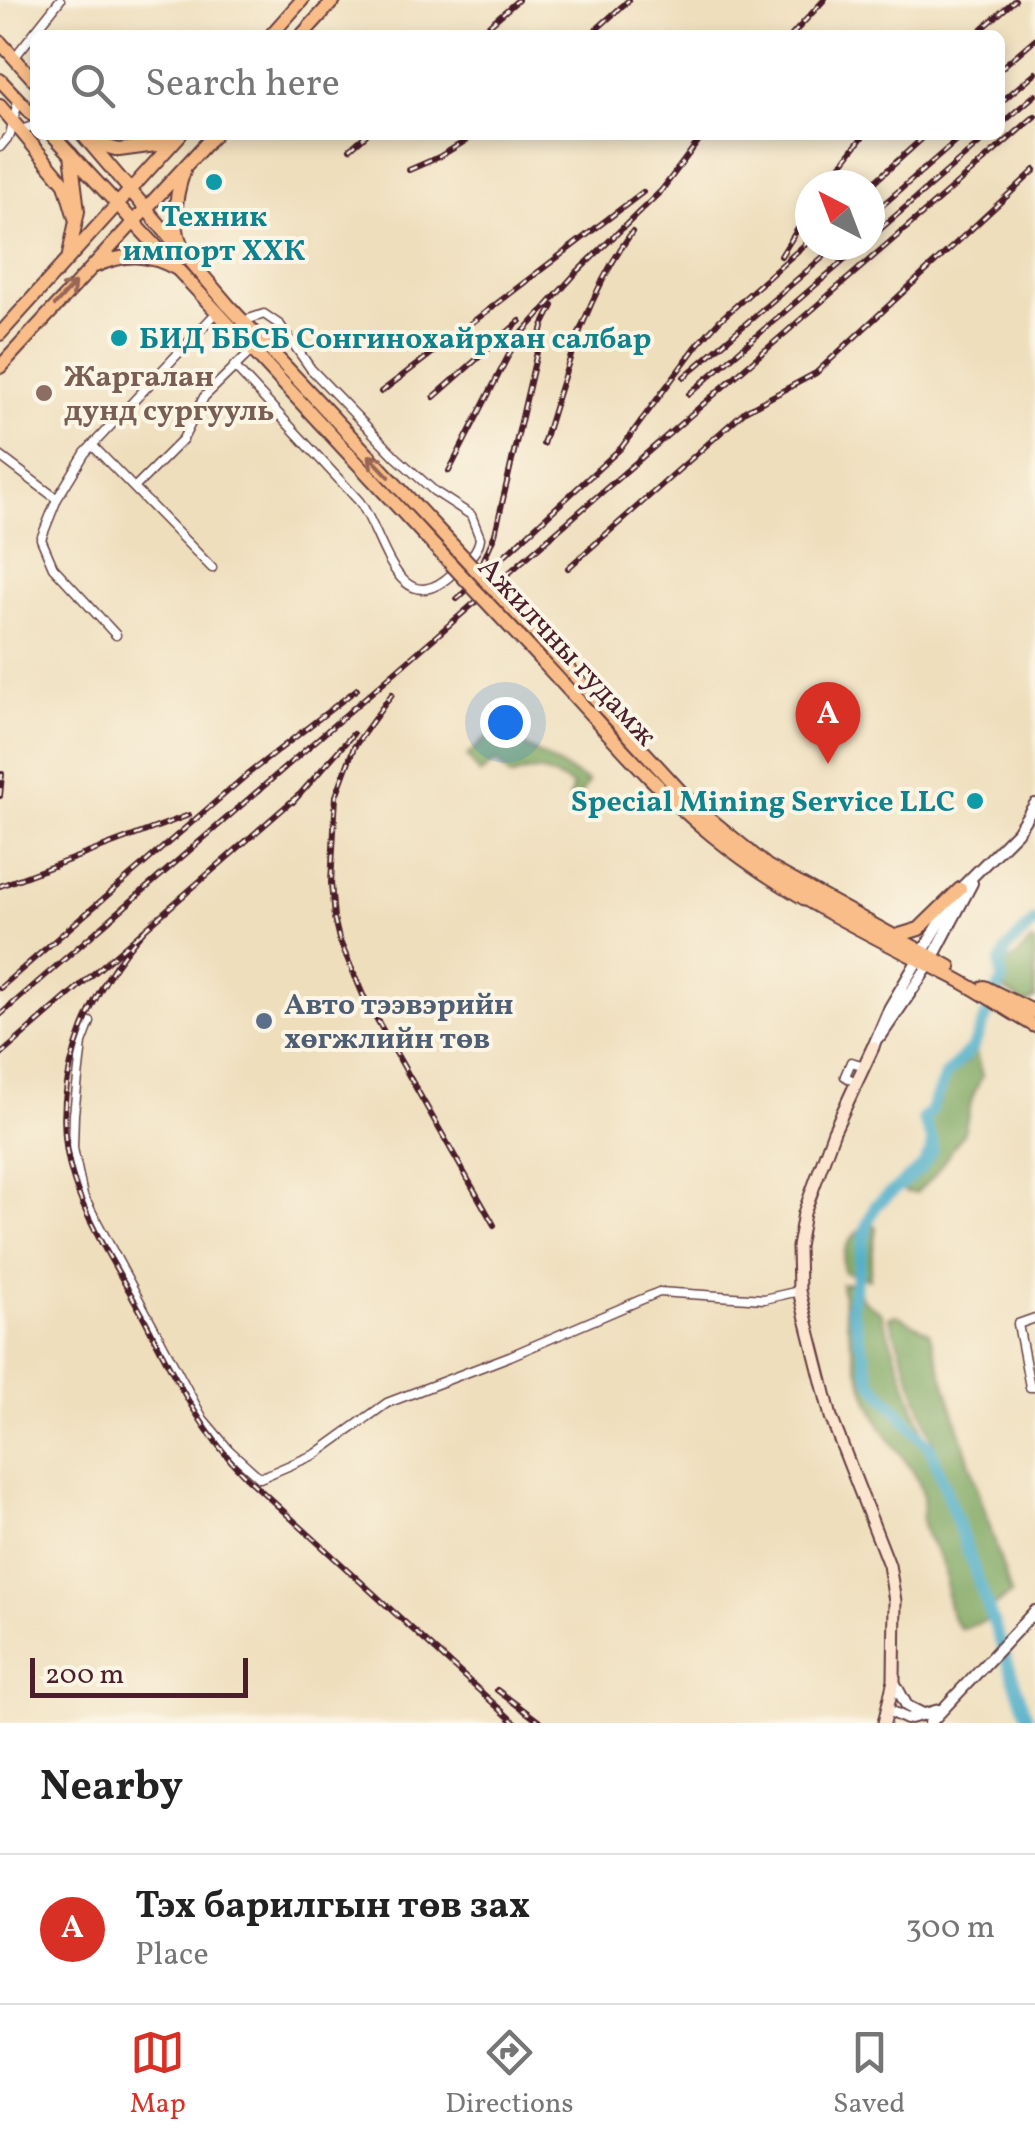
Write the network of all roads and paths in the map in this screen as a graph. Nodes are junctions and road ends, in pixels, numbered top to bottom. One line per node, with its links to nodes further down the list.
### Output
1 (60, 0): 4 (street)
2 (302, 0): 5 (main road)
3 (334, 0): 6 (main road)
4 (36, 30)
5 (275, 30)
6 (307, 30)
7 (30, 38): 9 (street)
8 (0, 42): 9 (main road)
9 (14, 58): 10 (main road)
10 (30, 76)
11 (0, 80): 13 (main road)
12 (0, 106): 14 (main road)
13 (29, 109): 14 (street)
14 (20, 128): 21 (street); 28 (main road)
15 (58, 140): 22 (main road, Ажилчны гудамж)
16 (87, 140): 24 (main road, Ажилчны гудамж)
17 (89, 140): 18 (main road)
18 (172, 140)
19 (176, 140): 24 (main road)
20 (209, 140): 23 (main road)
21 (0, 147)
22 (71, 154): 25 (main road, Ажилчны гудамж); 28 (main road)
23 (186, 166): 26 (main road); 29 (main road)
24 (130, 190): 25 (main road); 26 (main road, Ажилчны гудамж)
25 (116, 204): 27 (main road, Ажилчны гудамж); 30 (main road)
26 (146, 209): 27 (main road); 29 (main road, Ажилчны гудамж)
27 (134, 223): 31 (main road); 32 (main road, Ажилчны гудамж)
28 (76, 225): 30 (main road)
29 (186, 256): 34 (main road, Ажилчны гудамж)
30 (68, 259): 35 (main road)
31 (88, 269): 32 (main road); 36 (main road, one-way to 31)
32 (177, 269): 33 (main road, Ажилчны гудамж)
33 (217, 312): 37 (main road, Ажилчны гудамж); 40 (street)
34 (244, 321): 38 (street); 44 (main road, Ажилчны гудамж, one-way to 34)
35 (2, 332): 36 (main road)
36 (25, 338): 39 (main road)
37 (252, 350): 38 (street); 44 (main road, Ажилчны гудамж)
38 (234, 366): 42 (street)
39 (0, 368)
40 (92, 445): 42 (street); 43 (street)
41 (0, 456): 43 (street)
42 (134, 488): 45 (street)
43 (57, 499): 46 (street)
44 (440, 542): 48 (main road, Ажилчны гудамж, bridge)
45 (212, 568)
46 (116, 635)
47 (1035, 804): 49 (street)
48 (712, 829): 51 (main road, Ажилчны гудамж); 52 (main road, Ажилчны гудамж)
49 (978, 874): 50 (street); 52 (street)
50 (960, 890): 51 (main road); 52 (street)
51 (896, 936): 52 (main road, Ажилчны гудамж)
52 (926, 958): 53 (main road, Ажилчны гудамж); 55 (street)
53 (1034, 1021)
54 (90, 1022): 56 (street)
55 (873, 1047): 56 (main road)
56 (798, 1291): 60 (main road)
57 (1035, 1318): 58 (street)
58 (1035, 1387)
59 (1035, 1611): 62 (street)
60 (894, 1680): 61 (main road); 62 (street)
61 (887, 1719): 62 (street)
62 (928, 1719)

